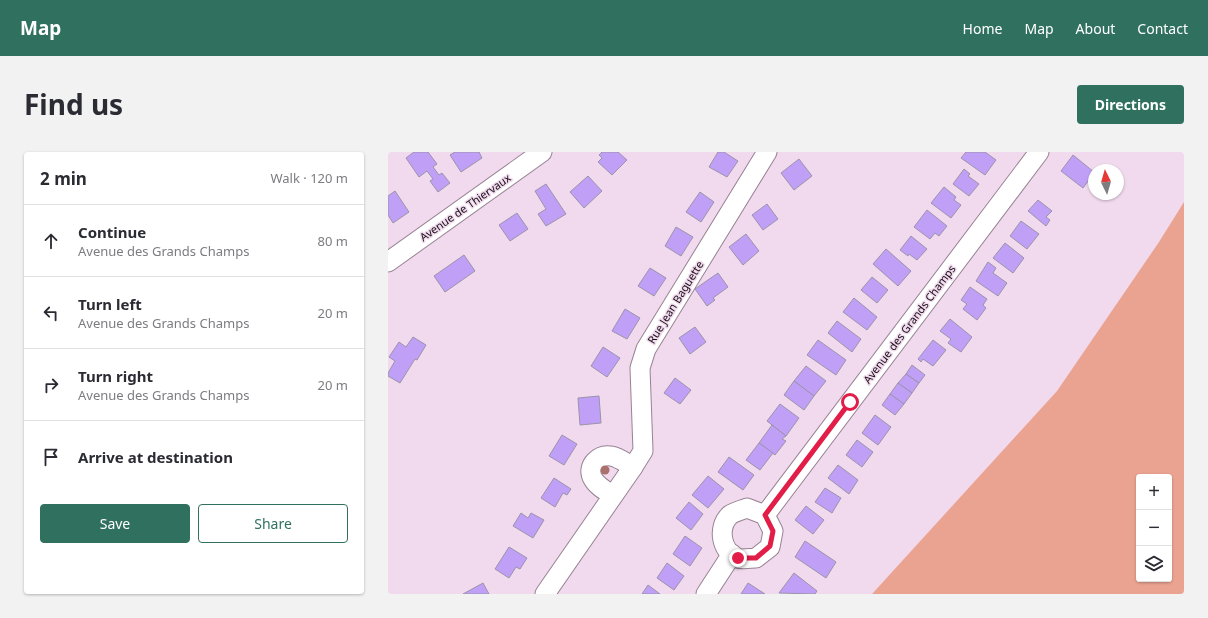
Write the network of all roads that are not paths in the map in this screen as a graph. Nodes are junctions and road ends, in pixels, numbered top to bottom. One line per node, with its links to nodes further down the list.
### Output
1 (542, 152): 4 (street, Avenue de Thiervaux)
2 (767, 152): 5 (street, Rue Jean Baguette)
3 (1039, 152): 7 (street, Avenue des Grands Champs)
4 (388, 262)
5 (633, 467): 6 (street, Rue Jean Baguette); 6 (street)
6 (613, 496): 9 (street, Rue Jean Baguette)
7 (765, 515): 8 (street); 8 (street)
8 (732, 554): 10 (street)
9 (545, 594)
10 (706, 594)

